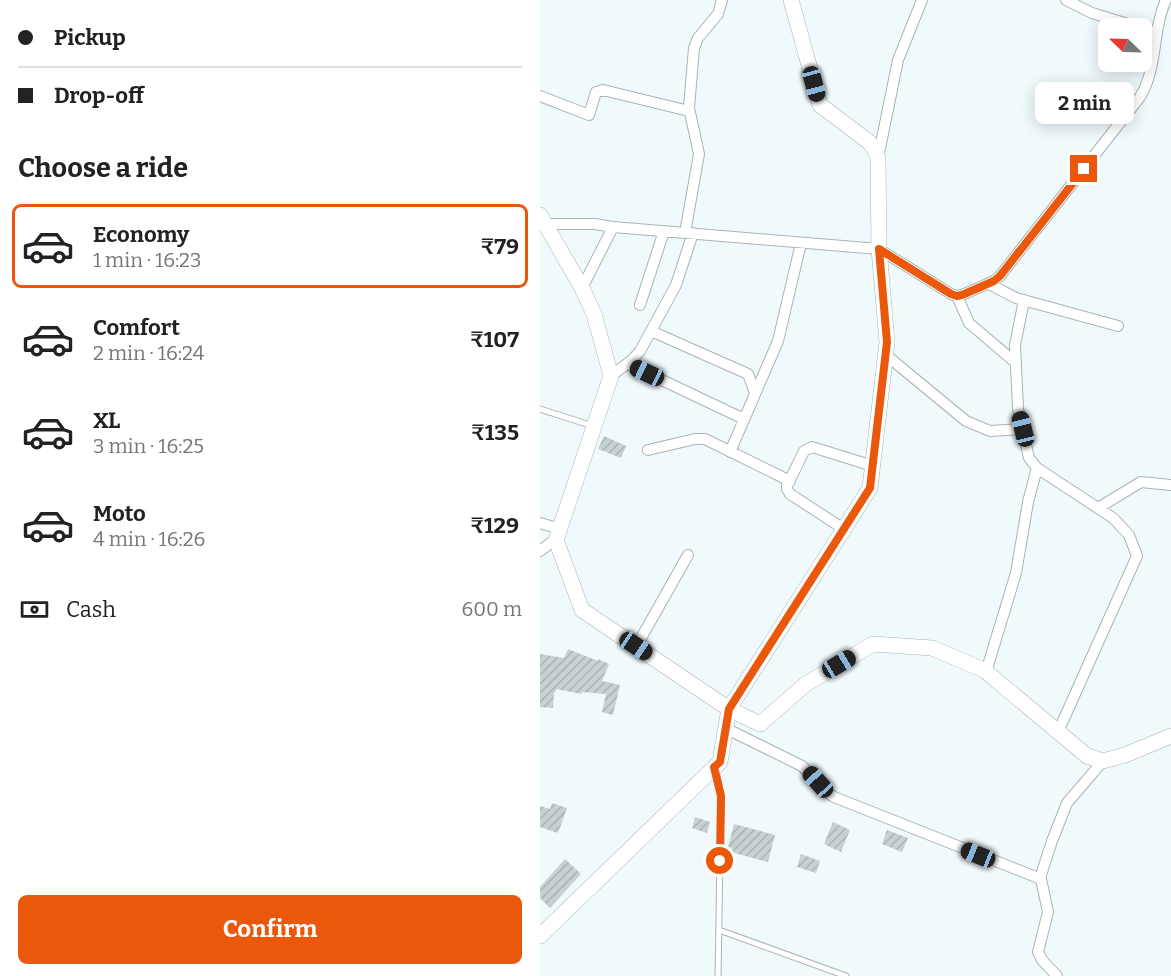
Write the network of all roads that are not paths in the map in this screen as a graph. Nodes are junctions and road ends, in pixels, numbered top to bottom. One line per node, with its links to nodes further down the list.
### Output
1 (722, 0): 8 (street)
2 (791, 0): 9 (street)
3 (922, 0): 9 (street)
4 (1066, 0): 6 (street)
5 (1166, 0): 6 (street)
6 (1157, 33): 16 (street)
7 (540, 96): 8 (street)
8 (689, 111): 13 (street)
9 (878, 158): 15 (street)
10 (542, 219): 11 (street); 17 (street)
11 (613, 227): 12 (street); 17 (street)
12 (664, 231): 13 (street); 20 (street)
13 (689, 233): 14 (street); 22 (street)
14 (801, 243): 15 (street); 27 (street)
15 (879, 249): 18 (street); 23 (street)
16 (989, 284): 18 (street); 19 (street)
17 (582, 288): 26 (street)
18 (957, 296): 24 (street)
19 (1024, 300): 21 (street); 24 (street)
20 (640, 305)
21 (1118, 326)
22 (651, 331): 25 (street); 27 (street)
23 (886, 355): 31 (street); 34 (street)
24 (1016, 363): 31 (street)
25 (628, 364): 26 (street); 29 (street)
26 (612, 376): 30 (street)
27 (755, 393): 29 (street)
28 (540, 409): 30 (lane)
29 (744, 419): 33 (street)
30 (595, 426): 41 (street)
31 (1023, 429): 35 (street)
32 (648, 450): 33 (street)
33 (730, 452): 36 (street)
34 (873, 466): 36 (street); 40 (street)
35 (1038, 468): 38 (street); 45 (street)
36 (790, 481): 40 (street)
37 (1171, 485): 38 (street)
38 (1098, 508): 48 (street)
39 (540, 523): 41 (street)
40 (844, 529): 46 (street)
41 (558, 533): 42 (street); 44 (street)
42 (540, 551)
43 (688, 555): 44 (street)
44 (636, 646): 46 (street)
45 (986, 672): 46 (street); 48 (street)
46 (729, 709): 47 (street)
47 (725, 728): 51 (street); 52 (street)
48 (1058, 732): 50 (street)
49 (1171, 736): 50 (street)
50 (1103, 761): 52 (street)
51 (714, 767): 53 (lane); 54 (street)
52 (1041, 879): 57 (street)
53 (719, 930): 55 (lane); 56 (lane)
54 (540, 936)
55 (718, 976)
56 (846, 976)
57 (1057, 976)

